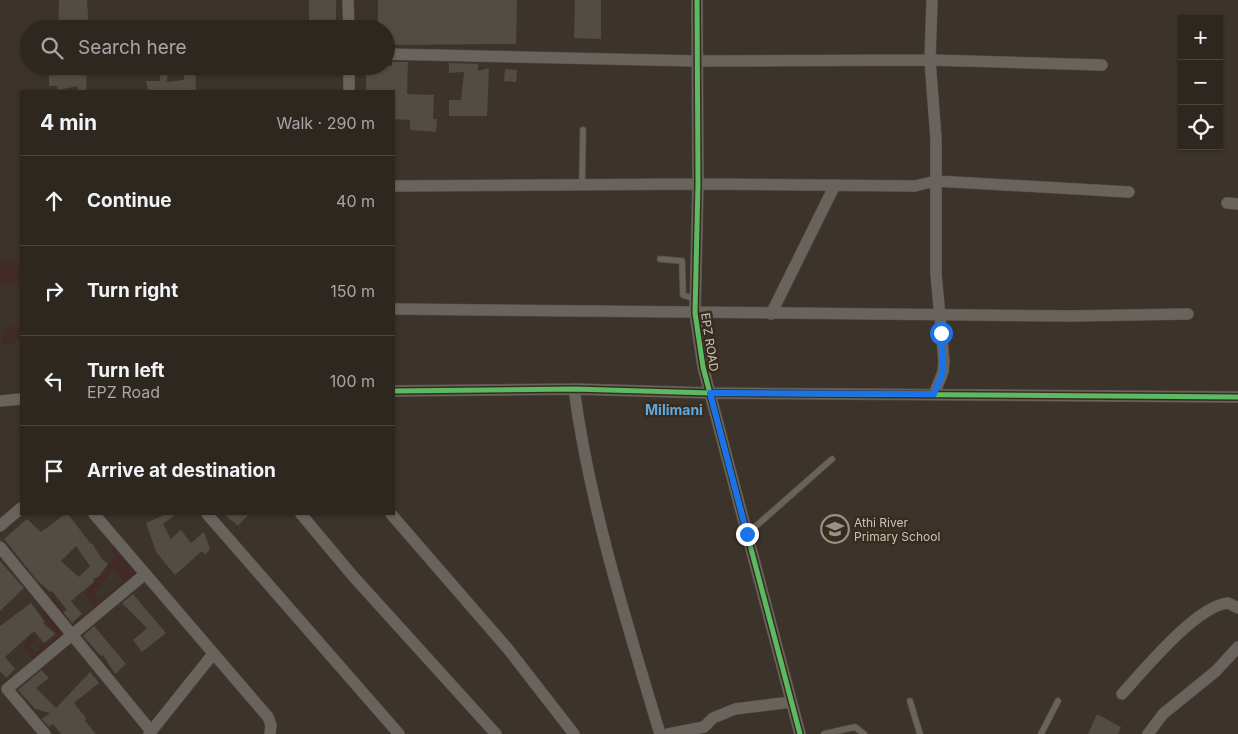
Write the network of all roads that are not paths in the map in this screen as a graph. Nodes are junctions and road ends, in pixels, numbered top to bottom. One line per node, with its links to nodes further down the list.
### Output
1 (348, 0): 4 (street)
2 (697, 0): 7 (street, EPZ ROAD)
3 (932, 0): 6 (street)
4 (349, 20)
5 (395, 54): 7 (street)
6 (930, 60): 7 (street); 8 (street); 12 (street)
7 (696, 61): 13 (street, EPZ ROAD)
8 (1102, 65)
9 (349, 75): 10 (street)
10 (349, 90)
11 (583, 130): 14 (lane)
12 (936, 181): 15 (street); 17 (street); 24 (street)
13 (698, 184): 14 (street); 15 (street); 19 (street, EPZ ROAD)
14 (582, 185): 16 (street)
15 (835, 185): 22 (street)
16 (395, 186)
17 (1129, 192)
18 (660, 259): 19 (lane)
19 (695, 299): 21 (street, EPZ ROAD)
20 (395, 309): 21 (street)
21 (695, 313): 22 (street); 27 (street, EPZ ROAD)
22 (771, 314): 24 (street)
23 (1188, 314): 24 (street)
24 (938, 315): 28 (street)
25 (574, 389): 26 (street); 27 (street); 57 (street)
26 (395, 390)
27 (710, 393): 28 (street); 39 (street, EPZ ROAD)
28 (934, 394): 29 (street)
29 (1238, 396)
30 (0, 401): 31 (street)
31 (20, 403)
32 (832, 459): 39 (lane)
33 (20, 509): 38 (street)
34 (95, 515): 41 (street)
35 (208, 515): 54 (street)
36 (302, 515): 55 (street)
37 (392, 515): 56 (street)
38 (0, 526)
39 (747, 534): 50 (street, EPZ ROAD)
40 (0, 548): 43 (street)
41 (145, 574): 43 (street); 45 (street)
42 (1238, 608): 47 (street)
43 (72, 635): 46 (street); 51 (street)
44 (1238, 647): 64 (street)
45 (213, 654): 51 (street); 53 (street)
46 (3, 685): 52 (street)
47 (1122, 694)
48 (910, 701): 62 (lane)
49 (1058, 701): 63 (lane)
50 (791, 702): 58 (street); 59 (street, EPZ ROAD)
51 (150, 733)
52 (45, 734)
53 (270, 734)
54 (399, 734)
55 (496, 734)
56 (574, 734)
57 (660, 734)
58 (668, 734)
59 (800, 734)
60 (824, 734): 61 (lane)
61 (864, 734)
62 (920, 734)
63 (1041, 734)
64 (1148, 734)

